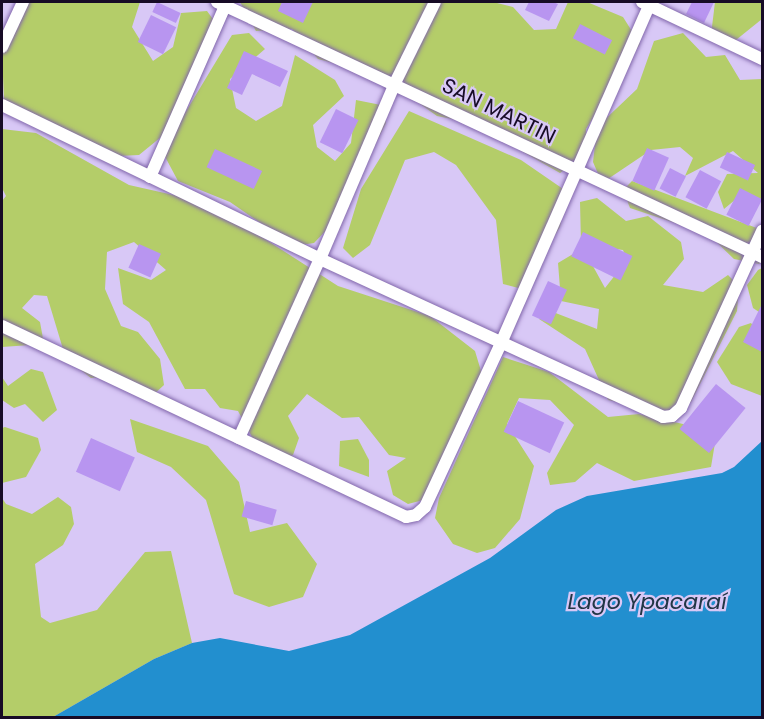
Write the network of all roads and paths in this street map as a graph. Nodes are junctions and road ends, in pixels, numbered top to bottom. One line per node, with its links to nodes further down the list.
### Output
1 (23, 2): 5 (street)
2 (435, 2): 7 (street)
3 (223, 3): 7 (street, SAN MARTIN); 10 (street)
4 (647, 3): 6 (street); 9 (street)
5 (2, 47)
6 (762, 59)
7 (395, 83): 9 (street, SAN MARTIN); 13 (street)
8 (2, 105): 10 (street)
9 (576, 171): 12 (street, SAN MARTIN); 15 (street)
10 (150, 177): 13 (street)
11 (762, 231): 12 (street)
12 (758, 255): 15 (street)
13 (320, 260): 15 (street); 16 (street)
14 (2, 326): 16 (street)
15 (501, 343): 16 (street)
16 (239, 438)

